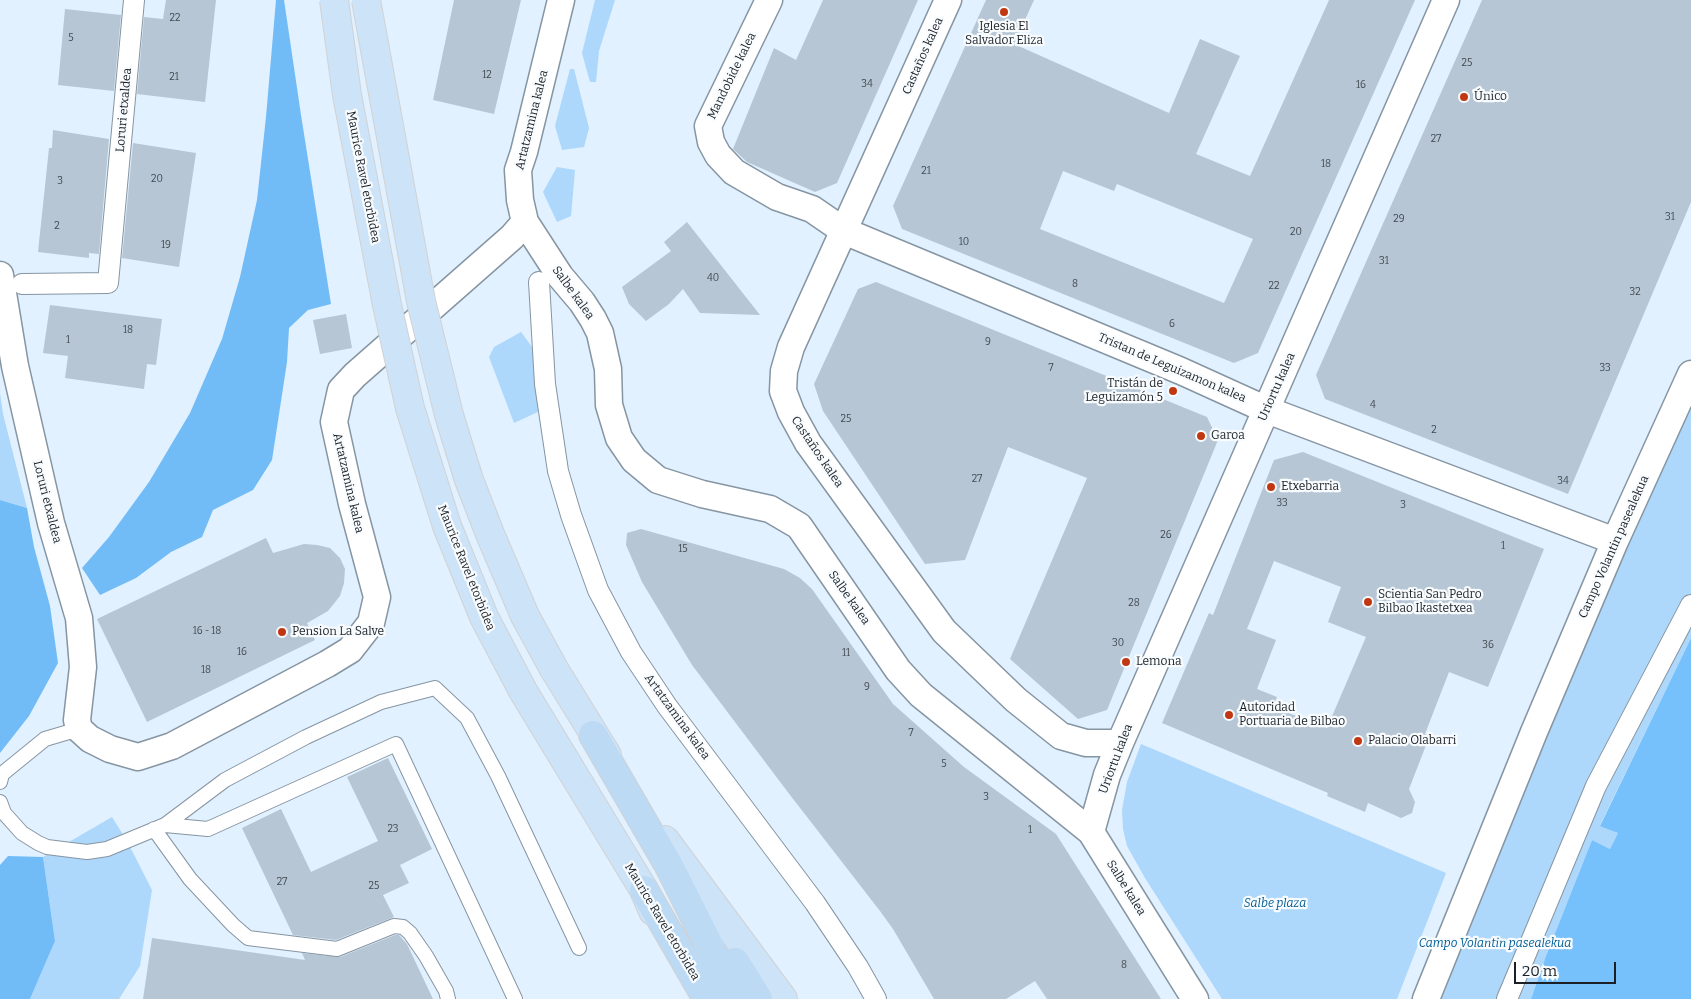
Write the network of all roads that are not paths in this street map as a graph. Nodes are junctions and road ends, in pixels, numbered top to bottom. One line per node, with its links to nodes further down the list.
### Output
1 (134, 0): 10 (street, Loruri etxaldea)
2 (334, 0): 24 (main road, Maurice Ravel etorbidea, bridge)
3 (366, 0): 17 (main road, bridge)
4 (561, 0): 8 (street, Artatzamina kalea)
5 (769, 0): 9 (street, Mandobide kalea)
6 (948, 0): 9 (street, Castaños kalea)
7 (1446, 0): 13 (street, Uriortu kalea)
8 (526, 222): 16 (street, Artatzamina kalea); 22 (street, Salbe kalea)
9 (844, 231): 13 (street, Tristan de Leguizamon kalea); 18 (street, Castaños kalea)
10 (11, 280): 16 (street, Loruri etxaldea)
11 (538, 282): 33 (street, Artatzamina kalea)
12 (1691, 374): 14 (street, Campo Volantin pasealekua)
13 (1267, 410): 14 (street, Tristan de Leguizamon kalea); 18 (street, Uriortu kalea)
14 (1615, 542): 35 (street, Campo Volantin pasealekua)
15 (1691, 605): 36 (street)
16 (80, 729): 19 (lane)
17 (593, 735): 23 (highway); 32 (main road)
18 (1120, 743): 22 (street, Uriortu kalea)
19 (0, 782)
20 (1, 810): 21 (lane)
21 (159, 827): 25 (lane); 26 (lane); 27 (lane)
22 (1091, 832): 34 (street, Salbe kalea)
23 (669, 866): 30 (highway); 31 (highway)
24 (644, 890): 28 (main road); 29 (highway, Maurice Ravel etorbidea)
25 (579, 948)
26 (448, 999)
27 (515, 999)
28 (694, 999)
29 (707, 999)
30 (736, 999)
31 (758, 999)
32 (783, 999)
33 (876, 999)
34 (1194, 999)
35 (1426, 999)
36 (1507, 999)

